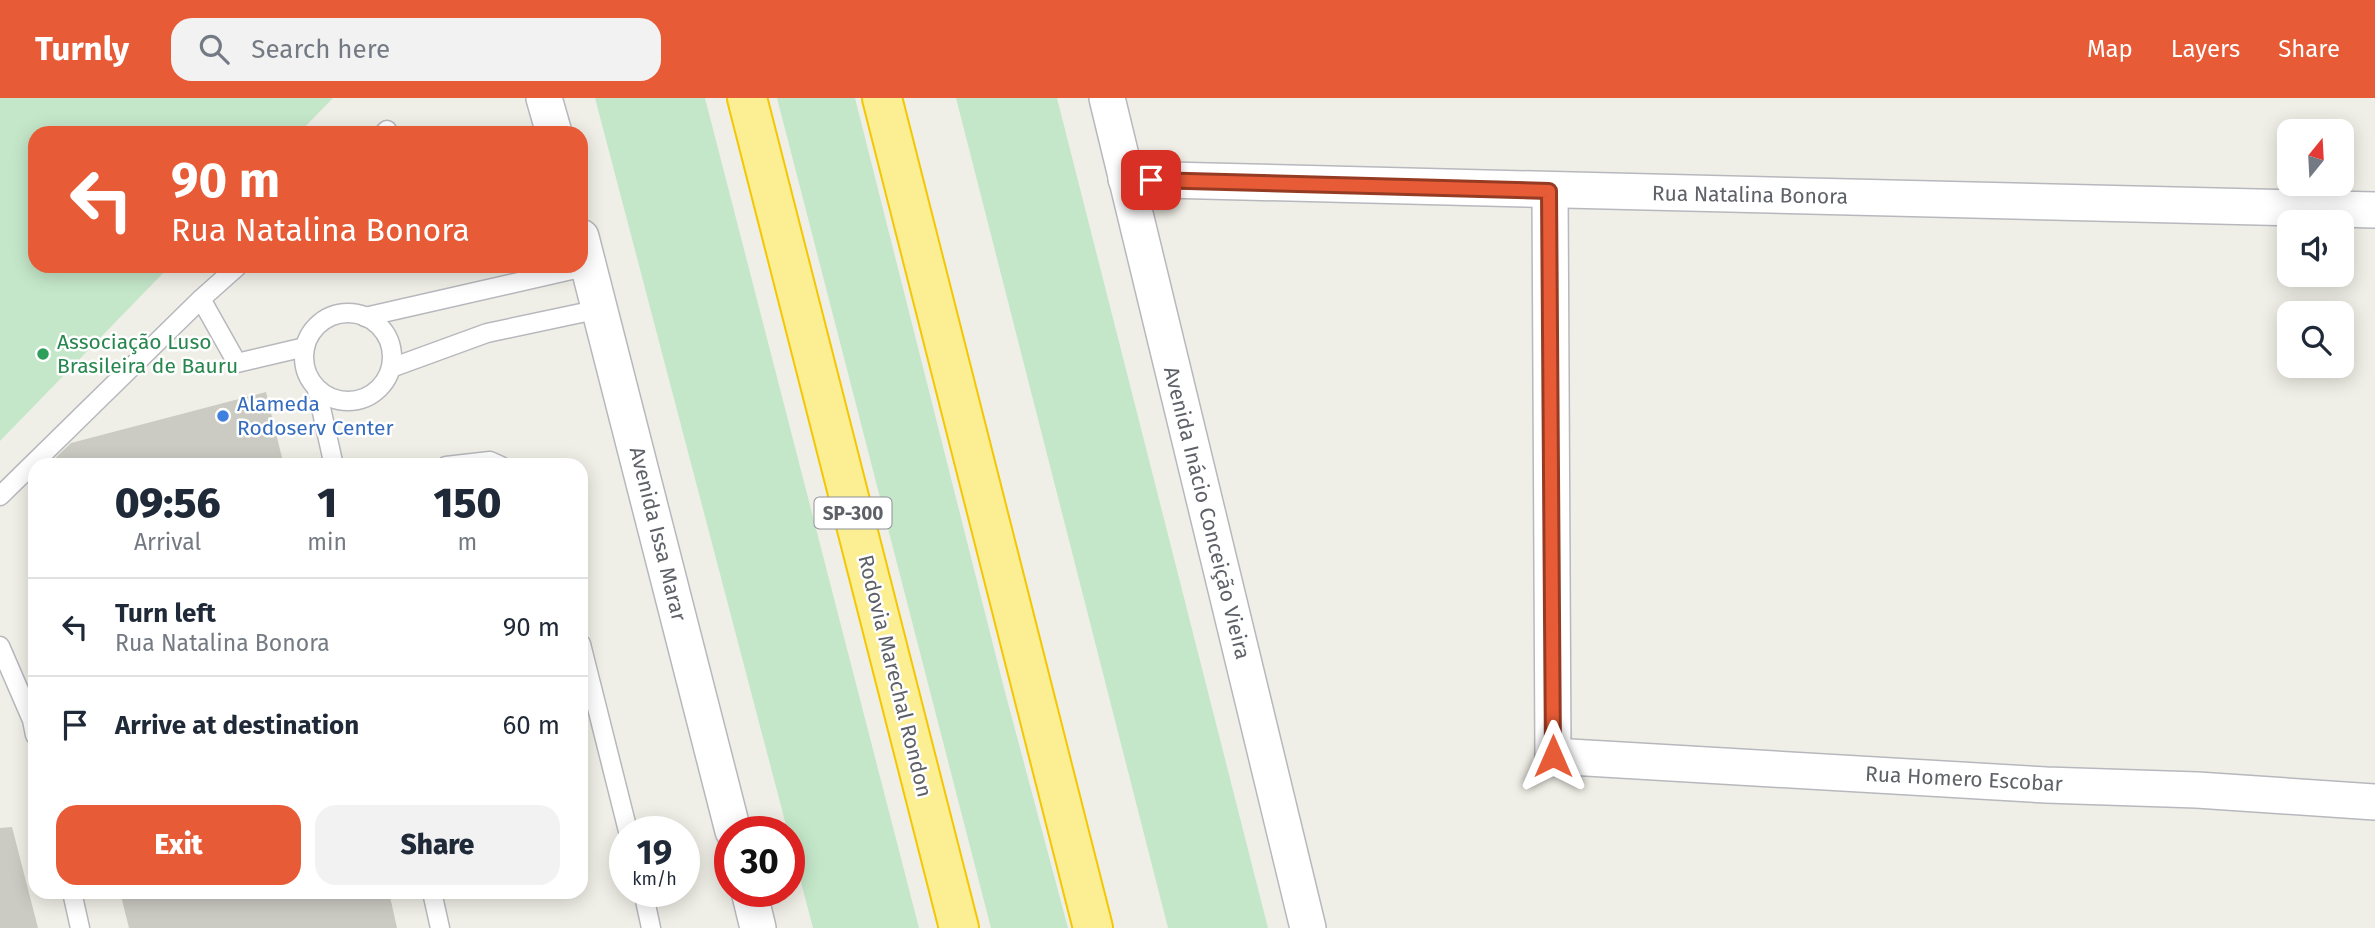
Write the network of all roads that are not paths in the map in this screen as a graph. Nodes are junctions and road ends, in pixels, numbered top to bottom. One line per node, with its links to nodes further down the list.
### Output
1 (544, 98): 5 (street)
2 (747, 98): 36 (highway, Rodovia Marechal Rondon / SP-300)
3 (882, 98): 37 (highway)
4 (1107, 98): 6 (street, Avenida Inácio Conceição Vieira)
5 (552, 126)
6 (1126, 179): 7 (street, Rua Natalina Bonora); 38 (street, Avenida Inácio Conceição Vieira)
7 (1549, 191): 8 (street, Rua Natalina Bonora); 25 (street, Rua Homero Escobar)
8 (2375, 210)
9 (588, 263): 13 (street, Avenida Issa Marar)
10 (230, 273): 12 (lane)
11 (512, 273): 14 (lane)
12 (201, 299): 15 (lane); 18 (lane)
13 (600, 309): 16 (lane); 27 (street, Avenida Issa Marar)
14 (365, 317): 15 (lane); 16 (lane)
15 (305, 347): 17 (lane)
16 (391, 368): 17 (lane)
17 (317, 390): 19 (lane)
18 (39, 458)
19 (332, 458)
20 (28, 469): 21 (lane)
21 (0, 496)
22 (0, 646): 24 (lane)
23 (588, 671): 26 (lane)
24 (28, 711)
25 (2375, 802)
26 (624, 816)
27 (729, 816)
28 (74, 899): 32 (lane)
29 (434, 899): 33 (lane)
30 (646, 907): 34 (lane)
31 (753, 907): 35 (street)
32 (80, 928)
33 (440, 928)
34 (651, 928)
35 (758, 928)
36 (959, 928)
37 (1093, 928)
38 (1308, 928)

